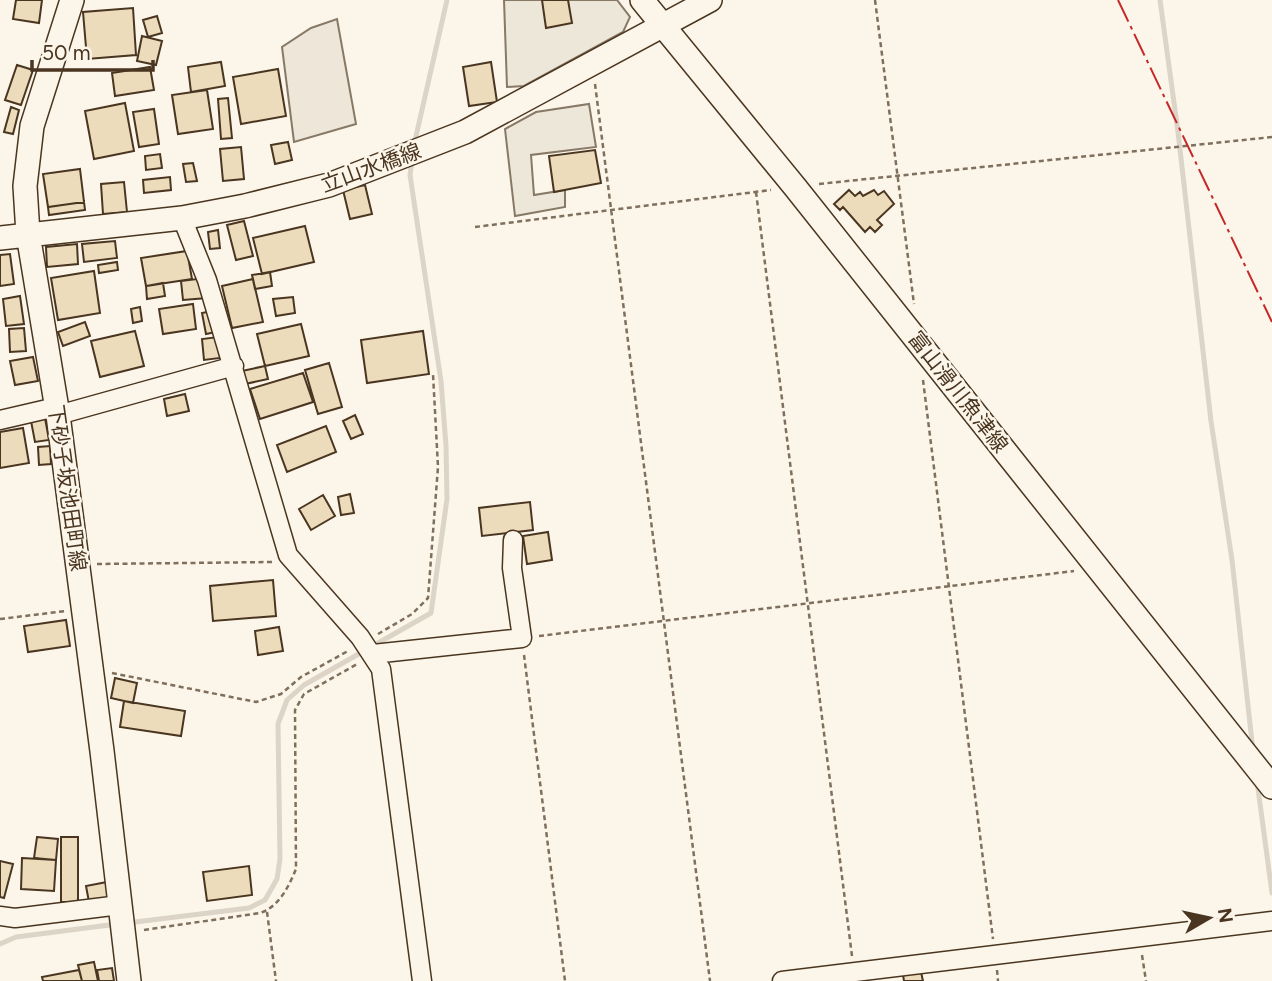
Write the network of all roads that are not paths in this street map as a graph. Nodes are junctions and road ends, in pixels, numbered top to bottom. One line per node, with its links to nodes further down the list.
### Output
1 (72, 0): 6 (main road, 下砂子坂池田町線)
2 (642, 0): 4 (main road, 富山滑川魚津線)
3 (710, 0): 4 (main road, 立山水橋線)
4 (664, 26): 5 (main road, 立山水橋線); 13 (main road, 富山滑川魚津線)
5 (182, 218): 6 (main road, 立山水橋線); 8 (street)
6 (28, 234): 7 (main road, 立山水橋線); 9 (main road, 下砂子坂池田町線)
7 (0, 238)
8 (234, 366): 9 (street); 12 (street)
9 (57, 411): 10 (street); 14 (main road, 下砂子坂池田町線)
10 (0, 420)
11 (513, 540): 12 (street)
12 (373, 654): 18 (street)
13 (1272, 787)
14 (120, 905): 15 (street); 17 (main road, 下砂子坂池田町線)
15 (0, 916)
16 (1272, 921): 19 (street)
17 (129, 981)
18 (422, 981)
19 (782, 981)

